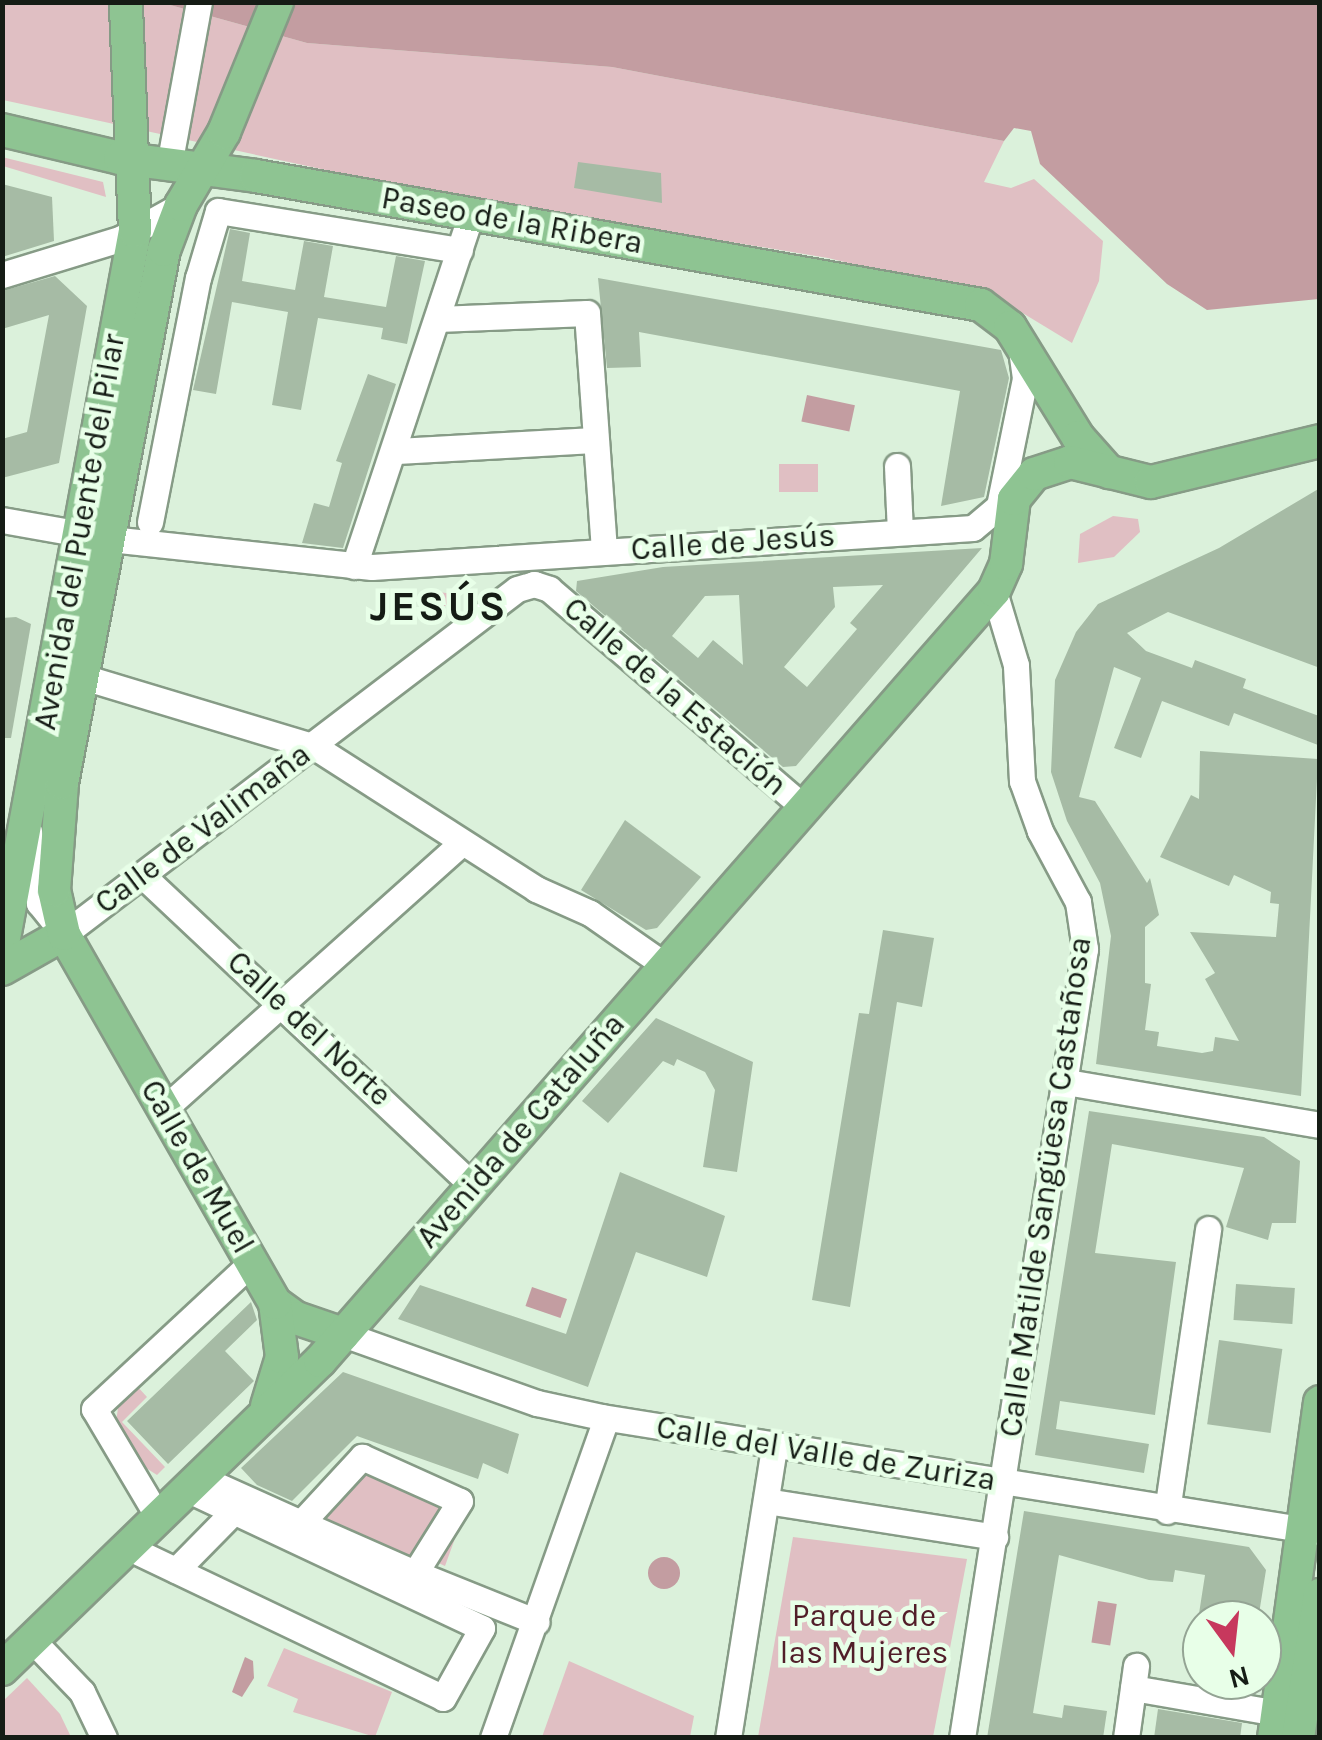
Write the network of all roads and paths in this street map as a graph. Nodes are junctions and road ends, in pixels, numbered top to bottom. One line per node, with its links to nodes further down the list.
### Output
1 (126, 2): 6 (main road, Avenida del Puente del Pilar)
2 (199, 2): 5 (street)
3 (277, 2): 7 (main road, Avenida del Puente del Pilar)
4 (2, 130): 6 (main road, Paseo de la Ribera)
5 (174, 137)
6 (135, 160): 7 (main road, Paseo de la Ribera); 10 (main road, Avenida del Puente del Pilar)
7 (203, 167): 8 (main road, Avenida del Puente del Pilar); 9 (main road, Paseo de la Ribera)
8 (180, 206): 10 (street); 24 (main road, Avenida del Puente del Pilar)
9 (472, 214): 11 (street); 14 (main road, Paseo de la Ribera)
10 (135, 231): 12 (street); 24 (main road, Avenida del Puente del Pilar)
11 (460, 250): 13 (street); 21 (street, Avenida del Puente del Pilar)
12 (2, 276)
13 (438, 318): 15 (street); 17 (street)
14 (1013, 332): 19 (main road, Paseo de la Ribera); 22 (street)
15 (595, 440): 17 (street); 25 (street)
16 (1311, 449): 19 (main road)
17 (396, 450): 28 (street)
18 (897, 466): 23 (street)
19 (1109, 472): 29 (main road)
20 (2, 520): 24 (street, Calle de Jesús)
21 (150, 522)
22 (973, 528): 23 (street, Calle de Jesús); 29 (street)
23 (900, 532): 25 (street, Calle de Jesús)
24 (95, 537): 28 (street, Calle de Jesús); 32 (main road, Avenida del Puente del Pilar); 35 (main road, Avenida del Puente del Pilar)
25 (604, 552): 26 (street, Calle de Jesús)
26 (558, 556): 27 (street, Calle de Jesús); 30 (street)
27 (493, 561): 28 (street, Calle de Jesús); 31 (street)
28 (354, 566)
29 (1000, 578): 34 (main road, Avenida de Cataluña); 43 (street, Calle Matilde Sangüesa Castañosa)
30 (549, 589): 31 (street); 34 (street, Calle de la Estación)
31 (506, 597): 33 (street, Calle de Valimaña)
32 (83, 677): 33 (street); 38 (main road, Avenida del Puente del Pilar)
33 (315, 747): 36 (street); 37 (street, Calle de Valimaña)
34 (802, 806): 40 (main road, Avenida de Cataluña)
35 (27, 826): 38 (street, Calle de Valimaña); 39 (main road, Avenida del Puente del Pilar)
36 (461, 843): 40 (street); 42 (street)
37 (142, 875): 38 (street, Calle de Valimaña); 42 (street, Calle del Norte)
38 (64, 934): 41 (main road); 44 (main road, Calle de Muel)
39 (2, 949)
40 (666, 966): 46 (main road, Avenida de Cataluña)
41 (2, 969)
42 (284, 1005): 44 (street); 46 (street, Calle del Norte)
43 (1066, 1082): 45 (street); 55 (street, Calle Matilde Sangüesa Castañosa)
44 (164, 1109): 48 (main road, Calle de Muel)
45 (1320, 1125)
46 (473, 1186): 50 (main road, Avenida de Cataluña)
47 (1208, 1229): 58 (street)
48 (252, 1262): 49 (main road, Calle de Muel); 60 (street)
49 (275, 1303): 50 (main road); 52 (main road, Calle de Muel)
50 (343, 1334): 52 (main road, Avenida de Cataluña); 54 (street, Calle del Valle de Zuriza)
51 (1320, 1402): 62 (main road)
52 (265, 1410): 56 (main road, Avenida de Cataluña)
53 (603, 1428): 68 (street)
54 (774, 1446): 55 (street, Calle del Valle de Zuriza); 57 (street)
55 (1003, 1483): 58 (street, Calle del Valle de Zuriza); 63 (street, Calle Matilde Sangüesa Castañosa)
56 (200, 1486): 59 (street); 60 (main road, Avenida de Cataluña); 61 (street)
57 (766, 1501): 63 (street); 74 (street)
58 (1167, 1510): 62 (street, Calle del Valle de Zuriza)
59 (232, 1513): 65 (street); 65 (street)
60 (157, 1515): 64 (main road, Avenida de Cataluña)
61 (302, 1523): 66 (street); 66 (street)
62 (1310, 1531): 71 (main road)
63 (995, 1537): 75 (street, Calle Matilde Sangüesa Castañosa)
64 (125, 1546): 65 (street); 69 (main road, Avenida de Cataluña)
65 (176, 1570)
66 (415, 1573): 68 (street)
67 (1320, 1594): 77 (main road)
68 (536, 1622): 73 (street)
69 (32, 1640): 70 (main road, Avenida de Cataluña); 72 (street)
70 (2, 1669)
71 (1268, 1724): 76 (street)
72 (104, 1738)
73 (493, 1738)
74 (728, 1738)
75 (962, 1738)
76 (1126, 1738)
77 (1298, 1738)

